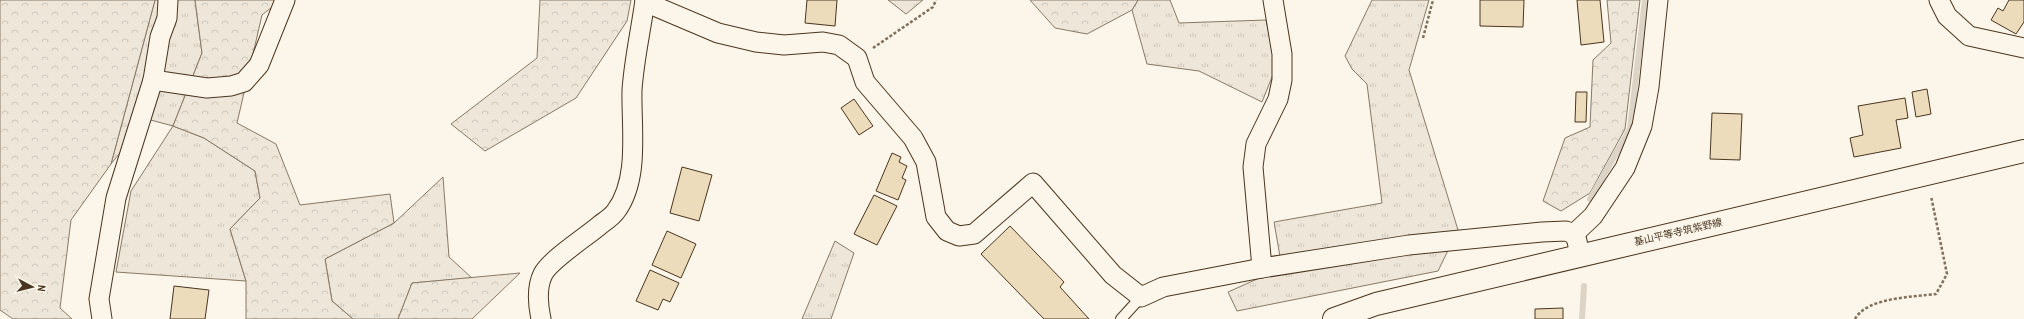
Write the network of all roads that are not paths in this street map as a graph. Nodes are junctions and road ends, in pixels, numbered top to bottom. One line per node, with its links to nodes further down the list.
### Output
1 (168, 0): 8 (street)
2 (286, 0): 8 (street)
3 (1273, 0): 12 (street)
4 (1658, 0): 10 (street)
5 (1939, 0): 7 (street)
6 (645, 1): 13 (street); 15 (street)
7 (2024, 48)
8 (156, 80): 14 (street)
9 (2024, 151): 11 (main road, 基山平等寺筑紫野線)
10 (1574, 234): 11 (street); 12 (street)
11 (1580, 256): 17 (main road, 基山平等寺筑紫野線)
12 (1262, 268): 13 (street)
13 (1141, 297): 16 (lane)
14 (102, 319)
15 (541, 319)
16 (1122, 319)
17 (1334, 319)

